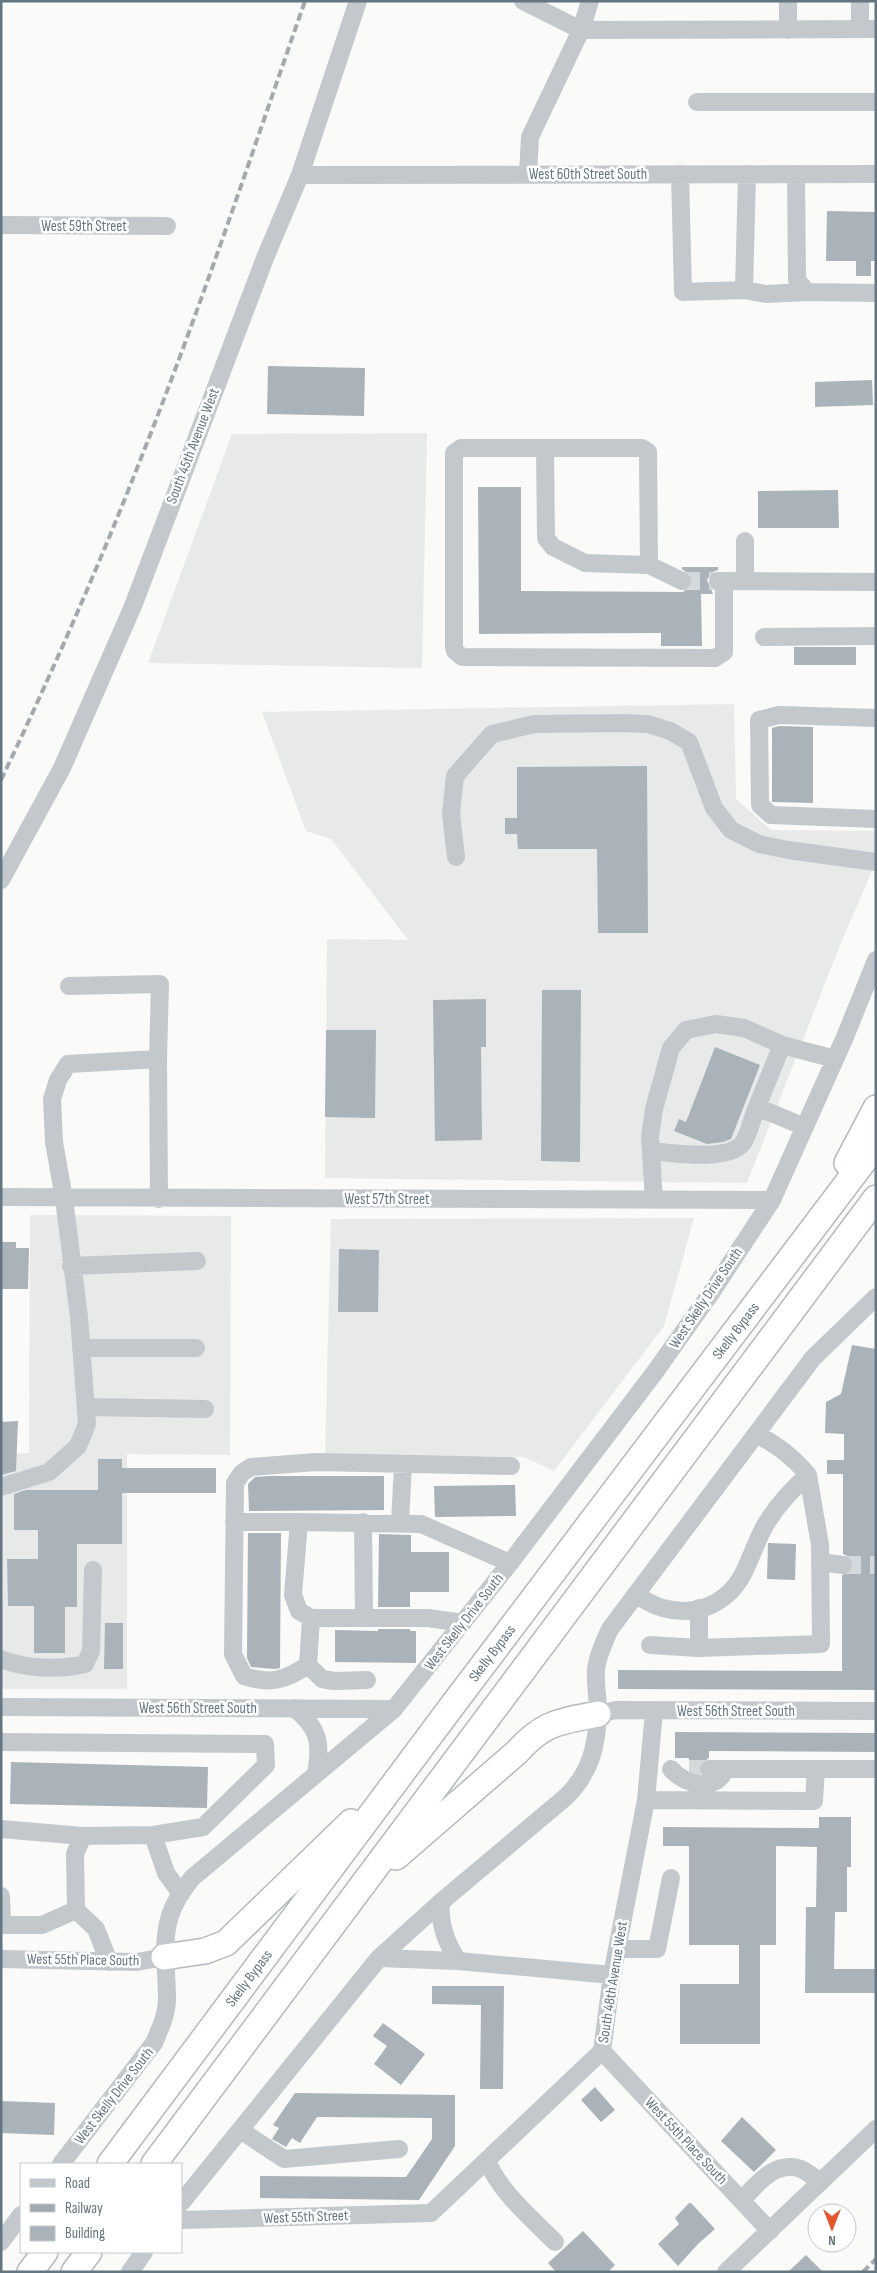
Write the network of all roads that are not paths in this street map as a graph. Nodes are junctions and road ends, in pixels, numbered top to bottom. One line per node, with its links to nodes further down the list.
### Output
1 (358, 1): 16 (street, South 45th Avenue West)
2 (523, 1): 7 (street)
3 (590, 1): 7 (street)
4 (788, 1): 8 (street)
5 (860, 1): 6 (street)
6 (868, 29): 8 (street)
7 (581, 30): 8 (street); 11 (street)
8 (788, 30)
9 (697, 102): 10 (street)
10 (876, 102)
11 (528, 174): 12 (street, West 60th Street South); 16 (street, West 60th Street South)
12 (680, 174): 13 (street, West 60th Street South); 19 (street)
13 (747, 174): 14 (street, West 60th Street South); 19 (street)
14 (796, 174): 15 (street, West 60th Street South); 20 (street)
15 (876, 174)
16 (300, 175): 34 (street, South 45th Avenue West)
17 (1, 225): 18 (street, West 59th Street)
18 (167, 226)
19 (744, 290): 20 (street)
20 (807, 292): 21 (street)
21 (876, 293)
22 (545, 448): 24 (street); 24 (street); 26 (street)
23 (745, 541): 26 (street)
24 (649, 565): 25 (street)
25 (682, 581)
26 (745, 581): 27 (street)
27 (876, 582)
28 (876, 636): 29 (street)
29 (764, 637)
30 (876, 718): 31 (street)
31 (876, 818)
32 (456, 857): 33 (street)
33 (876, 862)
34 (1, 880)
35 (876, 960): 39 (street, West Skelly Drive South)
36 (69, 986): 38 (street)
37 (782, 1045): 39 (street); 41 (street); 44 (street)
38 (158, 1059): 47 (street); 48 (street)
39 (835, 1059): 42 (street, West Skelly Drive South)
40 (876, 1108): 51 (highway)
41 (756, 1109): 42 (street); 44 (street)
42 (805, 1127): 50 (street, West Skelly Drive South)
43 (876, 1145): 51 (highway, Skelly Bypass)
44 (651, 1151): 49 (street)
45 (1, 1198): 47 (street, West 57th Street)
46 (876, 1198): 102 (highway)
47 (64, 1199): 48 (street, West 57th Street); 53 (street)
48 (159, 1199): 49 (street, West 57th Street)
49 (654, 1200): 50 (street, West 57th Street)
50 (772, 1200): 69 (street, West Skelly Drive South)
51 (815, 1226): 91 (highway, Skelly Bypass)
52 (197, 1261): 53 (street)
53 (71, 1266): 55 (street)
54 (876, 1297): 59 (street)
55 (81, 1348): 56 (street); 57 (street)
56 (196, 1348)
57 (86, 1407): 58 (street); 63 (street)
58 (205, 1409)
59 (756, 1434): 62 (street); 72 (street)
60 (404, 1464): 61 (street); 64 (street); 67 (street)
61 (511, 1466)
62 (808, 1475): 68 (street); 73 (street)
63 (1, 1487)
64 (234, 1522): 65 (street); 80 (street)
65 (299, 1522): 66 (street); 74 (street)
66 (363, 1522): 67 (street); 75 (street)
67 (400, 1523): 69 (street)
68 (820, 1562): 70 (street); 78 (street)
69 (510, 1563): 76 (street, West Skelly Drive South)
70 (842, 1565)
71 (93, 1570): 79 (street)
72 (635, 1595): 73 (street); 87 (street)
73 (699, 1608): 78 (street)
74 (311, 1618): 75 (street); 80 (street)
75 (364, 1618): 76 (street)
76 (464, 1623): 84 (street, West Skelly Drive South)
77 (650, 1645): 78 (street)
78 (700, 1648)
79 (1, 1658)
80 (308, 1665): 81 (street)
81 (367, 1680)
82 (1, 1707): 83 (street, West 56th Street South)
83 (294, 1708): 84 (street, West 56th Street South); 95 (street)
84 (394, 1709): 95 (street, West Skelly Drive South)
85 (654, 1710): 86 (street, West 56th Street South); 87 (street, West 56th Street South); 92 (street, South 48th Avenue West)
86 (876, 1711)
87 (598, 1714): 102 (highway); 105 (street)
88 (1, 1742): 100 (street)
89 (689, 1769): 93 (street)
90 (876, 1769): 94 (street)
91 (405, 1770): 108 (highway); 120 (highway, Skelly Bypass)
92 (649, 1770): 93 (street); 97 (street, South 48th Avenue West)
93 (671, 1770): 96 (street)
94 (816, 1770): 96 (street); 96 (street)
95 (316, 1773): 103 (street, West Skelly Drive South)
96 (710, 1781): 97 (street)
97 (646, 1800): 107 (street, South 48th Avenue West)
98 (1, 1829): 99 (street)
99 (83, 1836): 100 (street); 106 (street)
100 (153, 1836): 103 (street)
101 (671, 1878): 107 (street)
102 (360, 1888): 121 (highway)
103 (181, 1894): 108 (street, West Skelly Drive South)
104 (1, 1896): 106 (street)
105 (441, 1902): 109 (street); 111 (street)
106 (76, 1910): 112 (street)
107 (617, 1948): 113 (street, South 48th Avenue West)
108 (164, 1957): 112 (street, West 55th Place South); 119 (street, West Skelly Drive South)
109 (379, 1958): 111 (street); 116 (street)
110 (1, 1959): 112 (street, West 55th Place South)
111 (458, 1961): 113 (street)
112 (109, 1962)
113 (612, 1975): 114 (street, South 48th Avenue West)
114 (602, 2051): 118 (street, South 48th Avenue West); 123 (street, West 55th Place South)
115 (876, 2129): 122 (street)
116 (240, 2130): 117 (street); 124 (street)
117 (399, 2149)
118 (487, 2160): 125 (street, South 48th Avenue West); 130 (street)
119 (61, 2163)
120 (111, 2163)
121 (155, 2163)
122 (821, 2182): 123 (street); 128 (street)
123 (742, 2200): 128 (street, West 55th Place South)
124 (182, 2202)
125 (431, 2213): 127 (street, West 55th Street)
126 (13, 2218): 129 (street)
127 (182, 2220)
128 (770, 2230): 137 (street)
129 (1, 2242)
130 (555, 2242)
131 (44, 2253): 134 (highway)
132 (88, 2253): 135 (highway)
133 (143, 2253): 136 (street)
134 (30, 2272)
135 (74, 2272)
136 (130, 2272)
137 (726, 2272)

